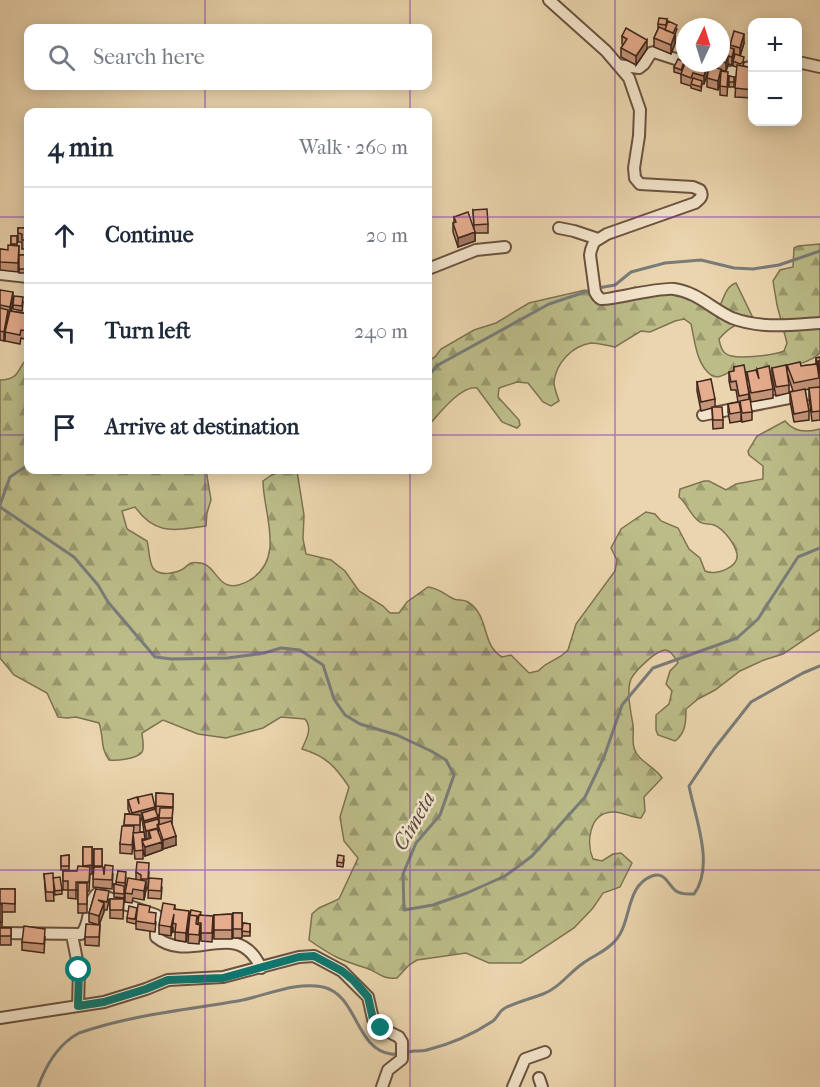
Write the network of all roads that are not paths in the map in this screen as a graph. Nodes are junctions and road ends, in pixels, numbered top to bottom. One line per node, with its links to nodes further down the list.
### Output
1 (549, 0): 4 (street)
2 (676, 59): 4 (street)
3 (802, 63): 5 (street)
4 (618, 64): 9 (street)
5 (820, 67)
6 (748, 68): 7 (street)
7 (717, 72)
8 (560, 228): 9 (street)
9 (598, 240): 14 (street)
10 (505, 247): 11 (street)
11 (432, 267)
12 (0, 274): 13 (street)
13 (24, 277)
14 (820, 323)
15 (820, 392): 16 (street)
16 (703, 415)
17 (0, 933): 18 (street)
18 (72, 935): 19 (street); 20 (street)
19 (261, 968): 20 (street); 23 (street)
20 (78, 1006): 21 (street)
21 (0, 1018)
22 (545, 1052): 24 (street)
23 (382, 1087)
24 (513, 1087)

